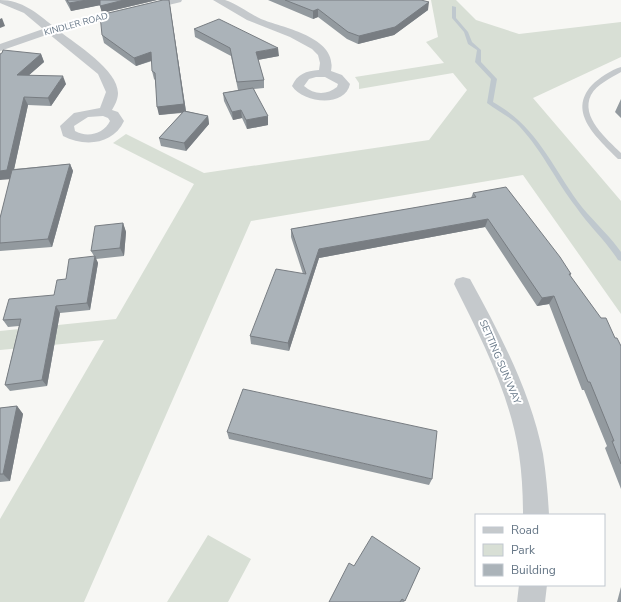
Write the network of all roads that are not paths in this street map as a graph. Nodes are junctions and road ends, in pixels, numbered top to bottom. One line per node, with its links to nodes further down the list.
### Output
1 (2, 0): 4 (street)
2 (177, 0): 4 (street, KINDLER ROAD)
3 (218, 0): 7 (street)
4 (50, 30): 5 (street, KINDLER ROAD); 8 (street)
5 (0, 48)
6 (621, 69): 9 (lane)
7 (324, 74)
8 (104, 112)
9 (621, 157)
10 (463, 284): 11 (street, SETTING SUN WAY)
11 (536, 514)
12 (533, 586): 13 (street)
13 (531, 602)

